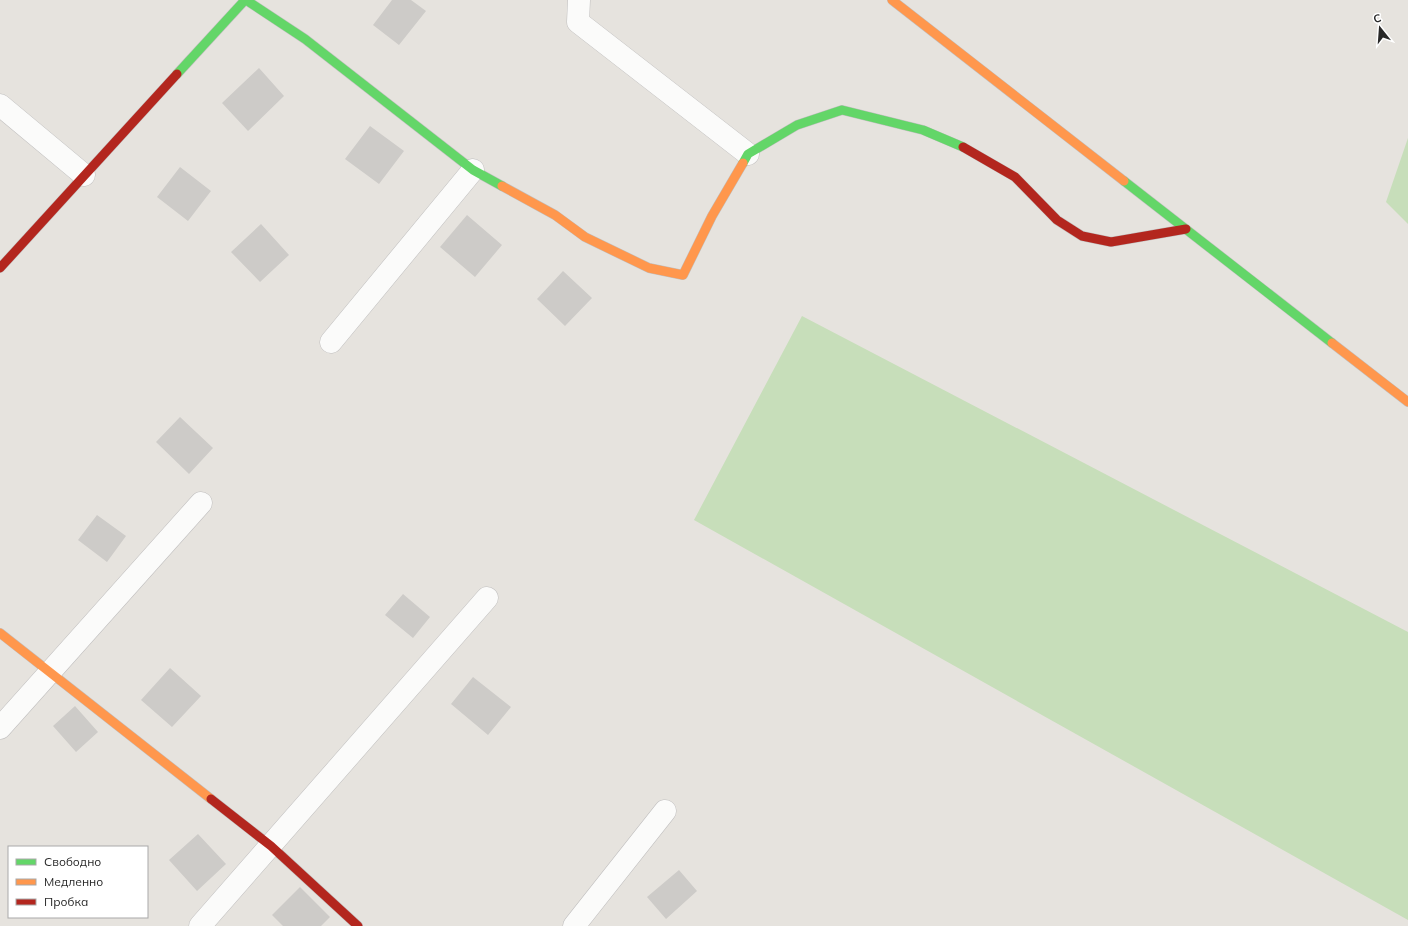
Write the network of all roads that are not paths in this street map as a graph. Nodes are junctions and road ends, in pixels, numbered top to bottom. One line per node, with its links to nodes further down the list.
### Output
1 (246, 0): 6 (street); 7 (street)
2 (579, 0): 5 (street)
3 (892, 0): 8 (street)
4 (0, 105): 7 (street)
5 (748, 154): 6 (street); 8 (street)
6 (473, 170): 10 (street)
7 (84, 175): 9 (street)
8 (1186, 229): 11 (street)
9 (0, 268)
10 (331, 342)
11 (1408, 402)
12 (201, 503): 15 (street)
13 (487, 598): 18 (street)
14 (0, 633): 15 (street)
15 (49, 672): 16 (street); 18 (street)
16 (0, 728)
17 (665, 811): 21 (street)
18 (271, 846): 19 (street); 20 (street)
19 (200, 926)
20 (358, 926)
21 (574, 926)

